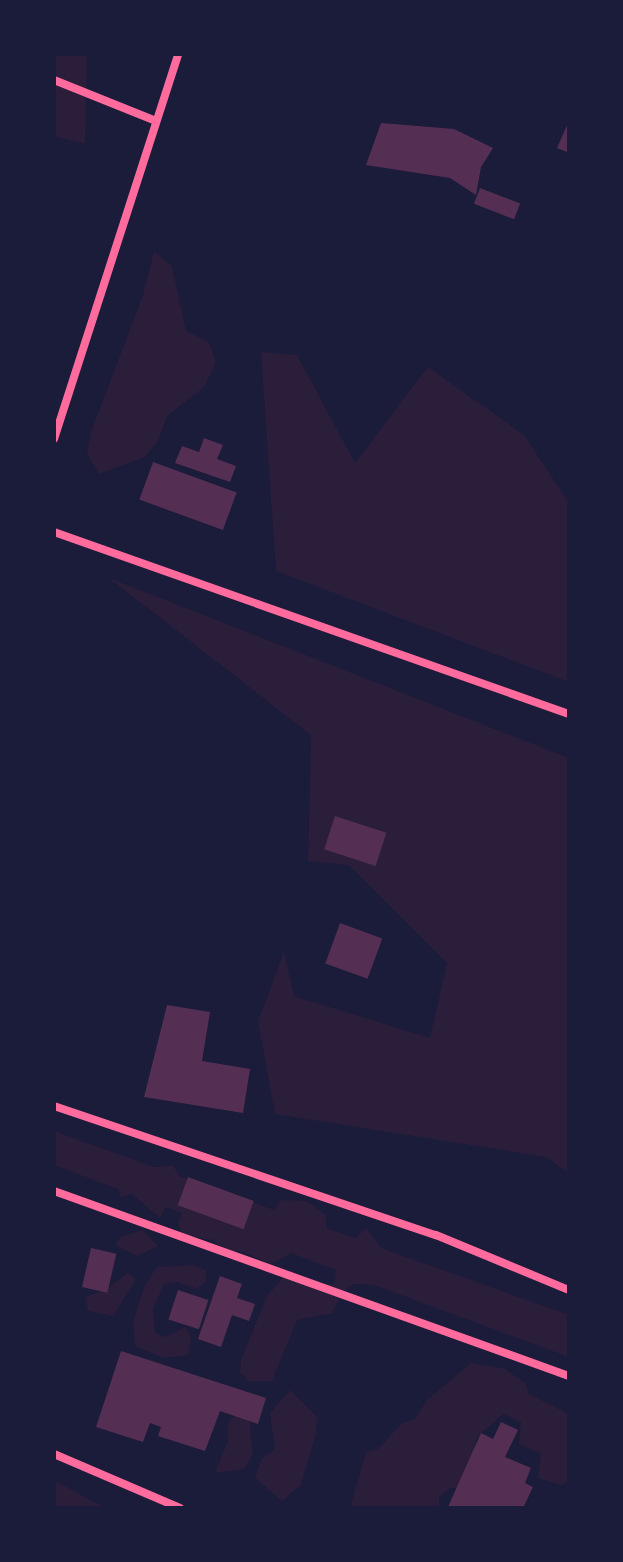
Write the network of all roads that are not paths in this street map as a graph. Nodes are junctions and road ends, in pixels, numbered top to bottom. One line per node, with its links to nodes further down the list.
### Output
1 (178, 54): 3 (street)
2 (54, 80): 3 (street)
3 (156, 121): 4 (street)
4 (54, 439)
5 (54, 532): 6 (street)
6 (569, 714)
7 (54, 1106): 9 (street)
8 (54, 1191): 10 (street)
9 (569, 1290)
10 (569, 1376)
11 (54, 1454): 12 (street)
12 (180, 1508)

